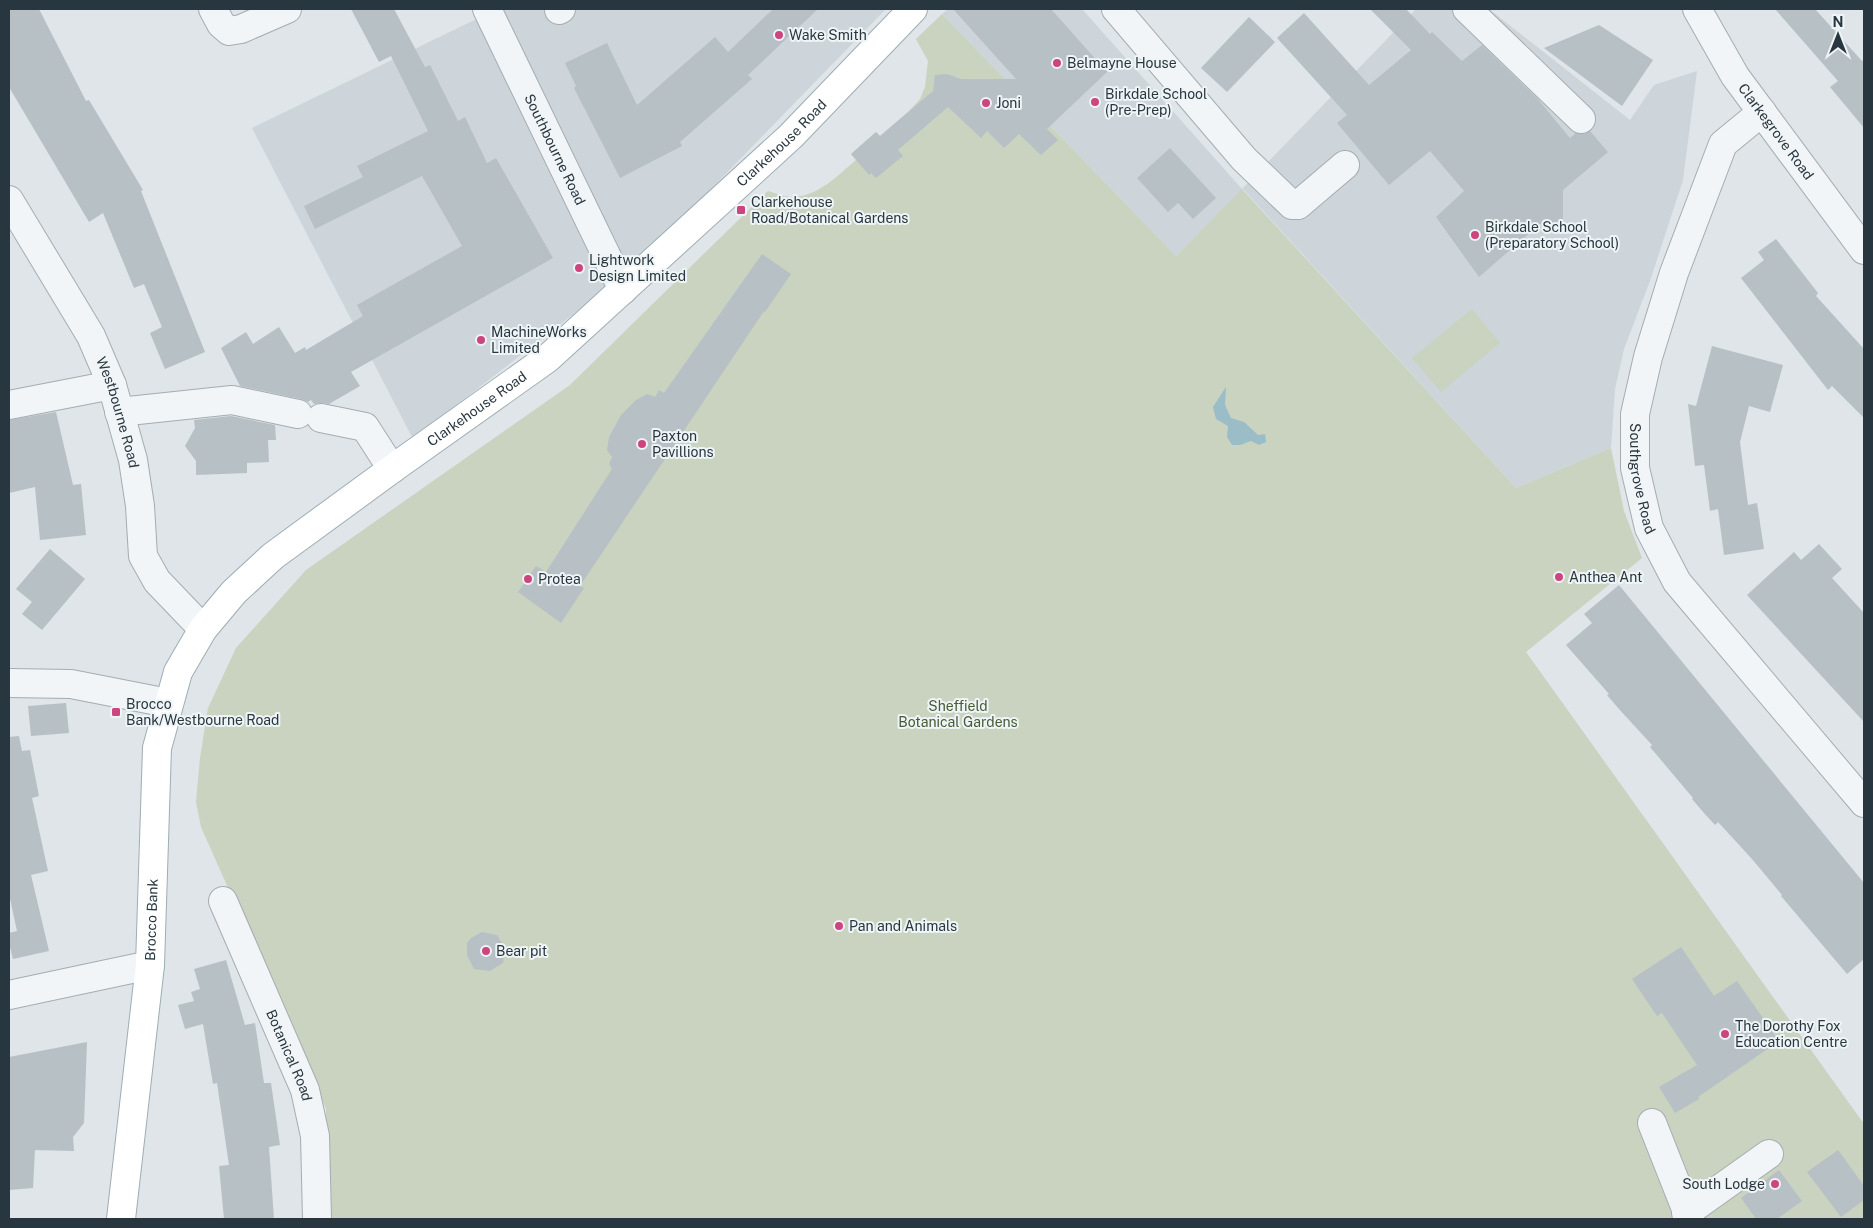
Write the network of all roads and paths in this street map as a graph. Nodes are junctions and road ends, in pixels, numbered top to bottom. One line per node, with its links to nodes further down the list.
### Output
1 (213, 9): 2 (street)
2 (287, 9)
3 (487, 9): 13 (street, Southbourne Road)
4 (913, 9): 13 (main road, Clarkehouse Road)
5 (1116, 9): 10 (street)
6 (1467, 9): 9 (street)
7 (1697, 9): 8 (street, Clarkegrove Road)
8 (1762, 112): 12 (street, Clarkegrove Road); 21 (street, Southgrove Road)
9 (1581, 119)
10 (1346, 165)
11 (9, 200): 14 (street, Westbourne Road)
12 (1864, 250)
13 (623, 290): 17 (main road, Clarkehouse Road)
14 (112, 385): 15 (street); 16 (street, Westbourne Road)
15 (9, 405)
16 (119, 412): 17 (street); 18 (street, Westbourne Road)
17 (392, 469): 18 (main road, Clarkehouse Road)
18 (202, 629): 20 (main road, Brocco Bank)
19 (9, 683): 20 (street)
20 (168, 703): 23 (main road, Brocco Bank)
21 (1864, 803)
22 (223, 901): 29 (street, Botanical Road)
23 (150, 965): 24 (street); 28 (main road, Brocco Bank)
24 (9, 995)
25 (1652, 1124): 27 (street)
26 (1769, 1154): 27 (street)
27 (1688, 1216)
28 (121, 1219)
29 (317, 1219)

